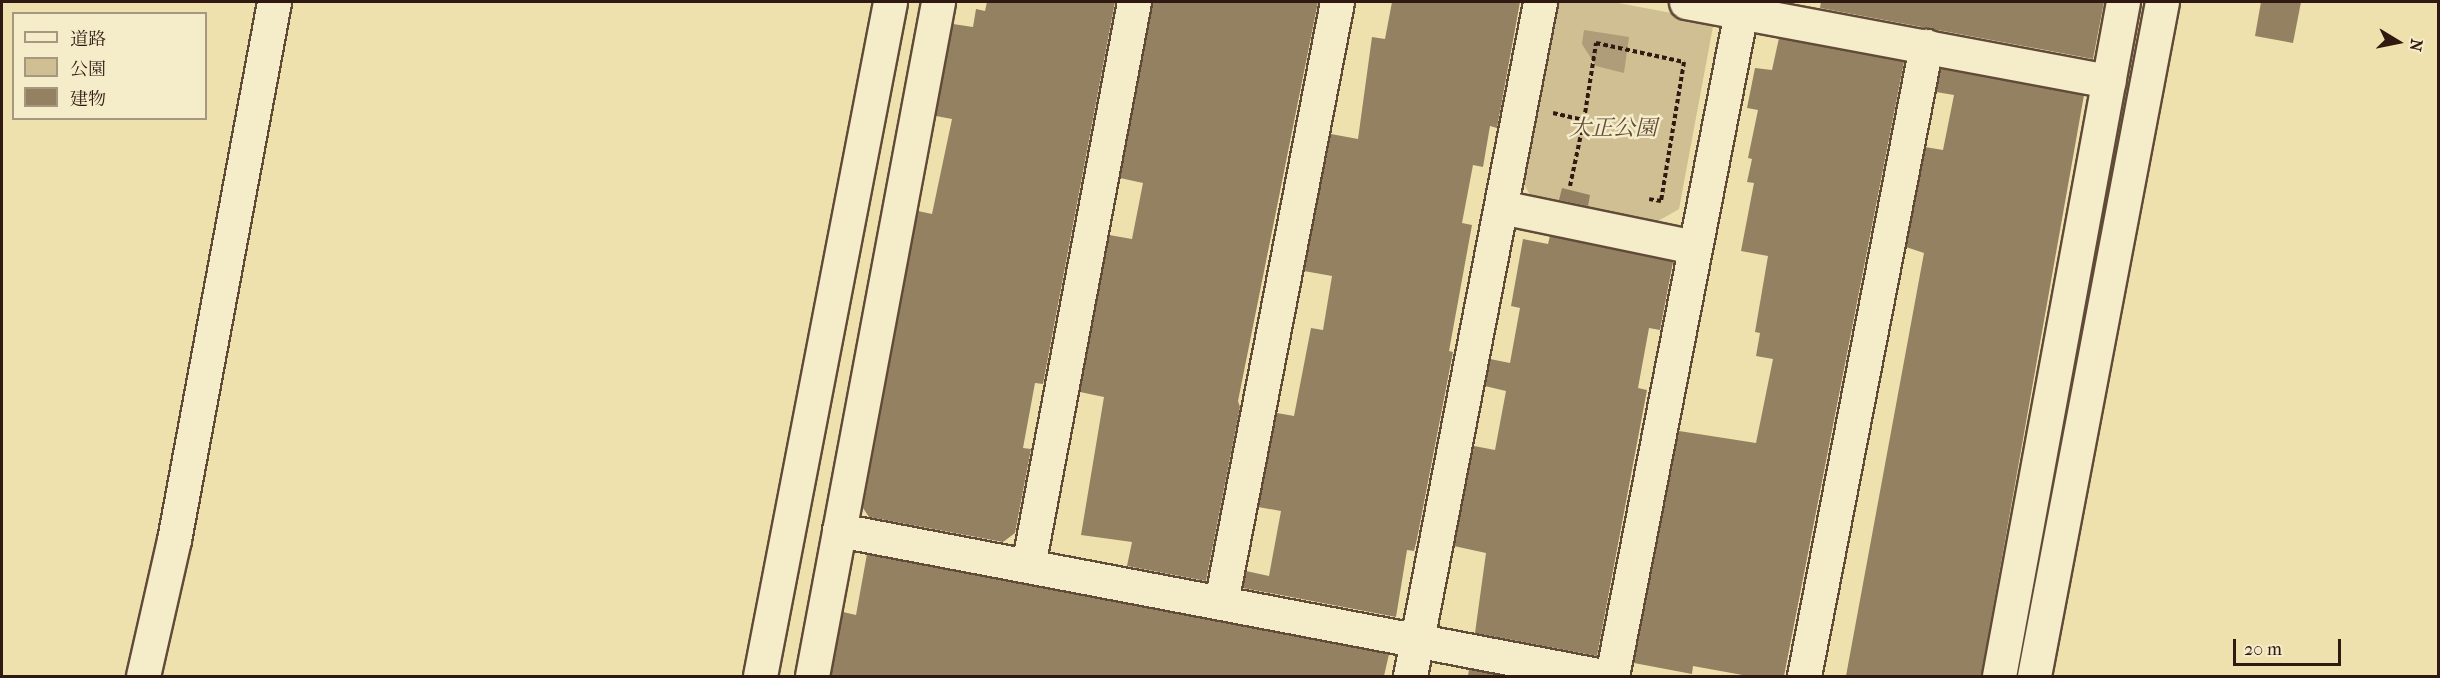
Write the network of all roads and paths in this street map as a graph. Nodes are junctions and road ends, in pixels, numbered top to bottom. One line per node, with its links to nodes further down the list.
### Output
1 (273, 2): 23 (street)
2 (890, 2): 24 (street)
3 (938, 2): 19 (street)
4 (1134, 2): 20 (street)
5 (1337, 2): 21 (street)
6 (1540, 2): 13 (street)
7 (1686, 2): 10 (street)
8 (2123, 2): 12 (street)
9 (2162, 2): 31 (street)
10 (1741, 12): 11 (street); 18 (street)
11 (1926, 46): 12 (street); 29 (street)
12 (2109, 81): 30 (street)
13 (1520, 104): 14 (path); 17 (street)
14 (1584, 120): 15 (path); 16 (path)
15 (1581, 190)
16 (1638, 198)
17 (1501, 207): 18 (street); 22 (street)
18 (1695, 247): 28 (street)
19 (839, 530): 20 (street); 25 (street)
20 (1028, 566): 21 (street)
21 (1221, 602): 22 (street)
22 (1417, 640): 26 (street); 27 (street)
23 (143, 676)
24 (760, 676)
25 (812, 676)
26 (1410, 676)
27 (1603, 676)
28 (1612, 676)
29 (1804, 676)
30 (1999, 676)
31 (2034, 676)

